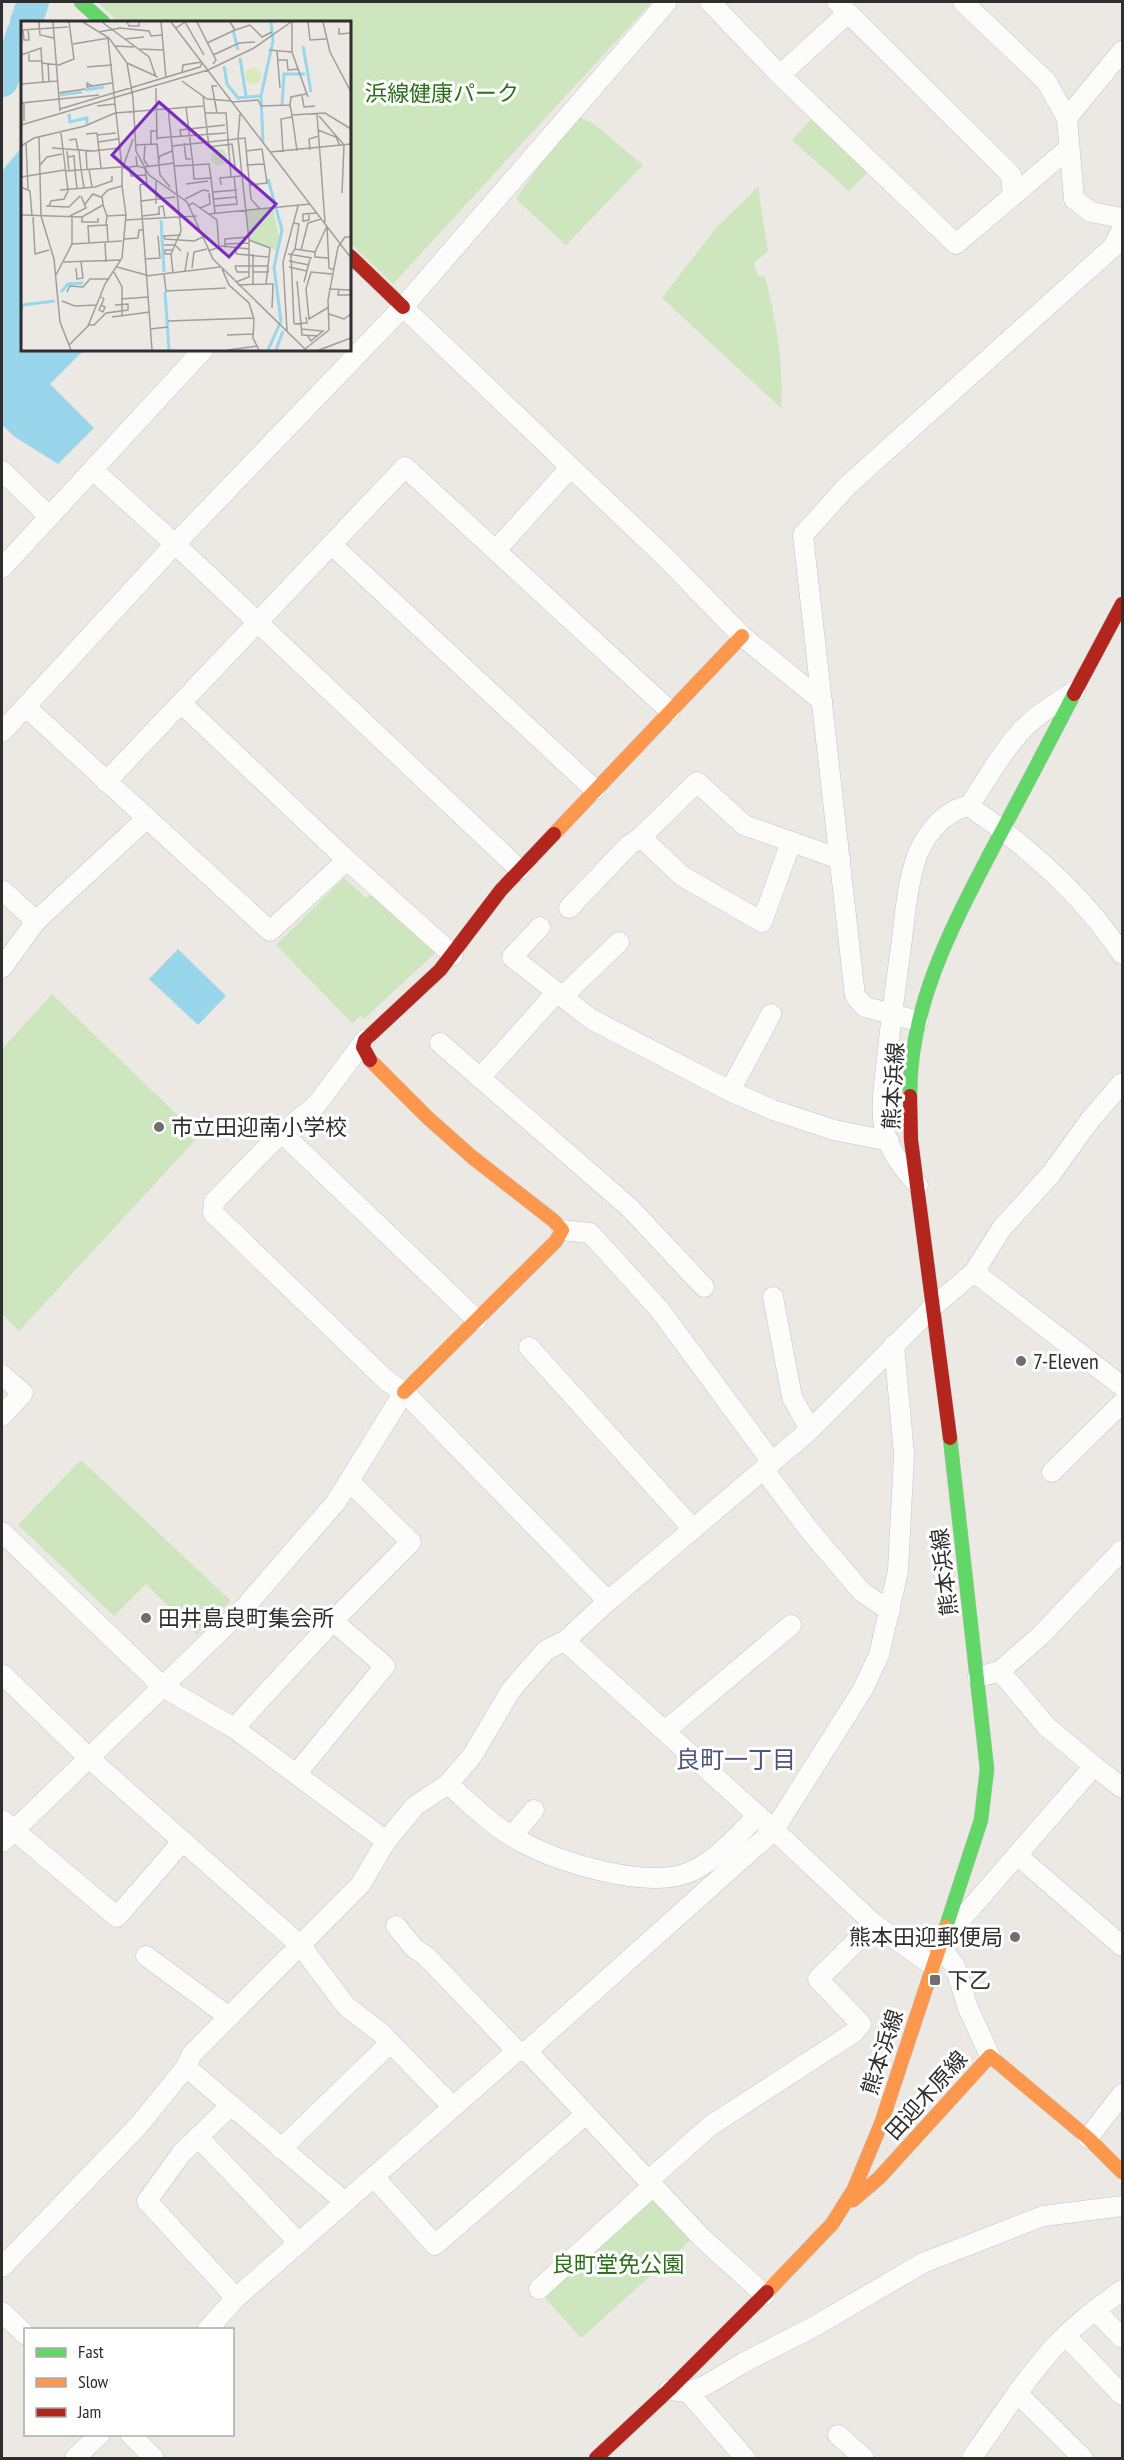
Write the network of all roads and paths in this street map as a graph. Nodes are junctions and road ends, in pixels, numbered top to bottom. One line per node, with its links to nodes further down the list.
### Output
1 (81, 2): 8 (main road)
2 (667, 2): 19 (street)
3 (710, 2): 10 (street)
4 (963, 2): 7 (street)
5 (987, 2): 7 (street)
6 (843, 7): 10 (street); 13 (street)
7 (980, 20): 11 (street)
8 (102, 21)
9 (1122, 51): 11 (street)
10 (780, 75): 15 (street)
11 (1067, 118): 12 (street)
12 (1069, 148): 14 (street); 16 (street)
13 (1011, 176): 14 (street); 15 (street)
14 (1037, 176): 15 (street)
15 (1013, 196)
16 (1122, 218)
17 (1122, 229): 33 (street)
18 (351, 257): 19 (main road)
19 (403, 307): 21 (street); 25 (street)
20 (202, 351): 22 (street)
21 (570, 468): 27 (street); 31 (street)
22 (93, 470): 24 (street); 25 (street)
23 (2, 471): 24 (street)
24 (49, 516): 28 (street)
25 (175, 544): 30 (street); 35 (street)
26 (332, 545): 27 (street); 30 (street); 39 (street)
27 (496, 550): 36 (street)
28 (2, 568)
29 (1122, 604): 32 (main road, 熊本浜線)
30 (258, 622): 34 (street); 47 (street)
31 (742, 636): 33 (street); 36 (main road)
32 (1077, 690): 40 (street); 42 (main road, 熊本浜線)
33 (822, 701): 45 (street)
34 (181, 703): 38 (street); 46 (street)
35 (26, 707): 37 (street); 38 (street)
36 (670, 711): 39 (main road)
37 (2, 732)
38 (106, 782): 41 (street)
39 (595, 790): 47 (main road)
40 (969, 806): 42 (street); 57 (street)
41 (146, 819): 46 (street); 50 (street)
42 (1004, 830): 53 (street); 59 (main road, 熊本浜線)
43 (641, 837): 44 (street); 44 (street); 49 (street)
44 (791, 842): 45 (street)
45 (840, 859): 57 (street)
46 (347, 860): 54 (street)
47 (520, 870): 54 (main road)
48 (2, 890): 50 (street)
49 (569, 908)
50 (36, 921): 55 (street)
51 (540, 927): 56 (street)
52 (619, 942): 56 (street)
53 (1122, 954)
54 (453, 955): 60 (main road)
55 (2, 968)
56 (560, 994): 62 (street); 64 (street)
57 (892, 1012): 59 (street); 66 (street)
58 (771, 1014): 64 (street)
59 (918, 1021): 67 (main road, 熊本浜線)
60 (365, 1040): 65 (street); 68 (main road)
61 (440, 1043): 62 (street)
62 (480, 1078): 70 (street)
63 (1122, 1083): 69 (street)
64 (730, 1091): 66 (street)
65 (282, 1133): 73 (street); 78 (street)
66 (889, 1141): 67 (street)
67 (918, 1185): 72 (main road, 熊本浜線)
68 (562, 1230): 73 (main road); 82 (street)
69 (974, 1272): 72 (street); 77 (street)
70 (704, 1287)
71 (772, 1297): 81 (street)
72 (934, 1306): 74 (street); 95 (main road, 熊本浜線)
73 (477, 1320): 78 (main road)
74 (894, 1345): 81 (street); 89 (street)
75 (529, 1347): 85 (street)
76 (2, 1375): 80 (street)
77 (1122, 1386)
78 (404, 1392): 84 (street); 88 (street)
79 (1122, 1403): 83 (street)
80 (2, 1416)
81 (810, 1430): 82 (street)
82 (768, 1466): 85 (street); 89 (street)
83 (1052, 1472)
84 (349, 1481): 90 (street); 96 (street)
85 (693, 1529): 88 (street)
86 (2, 1532): 96 (street)
87 (1122, 1550): 93 (street)
88 (608, 1601): 92 (street)
89 (890, 1611): 106 (street)
90 (333, 1621): 97 (street); 101 (street)
91 (791, 1625): 98 (street)
92 (566, 1641): 98 (street); 102 (street)
93 (1000, 1671): 95 (street); 100 (street)
94 (2, 1674): 99 (street)
95 (978, 1677): 114 (main road, 熊本浜線)
96 (163, 1687): 97 (street); 99 (street)
97 (234, 1728): 101 (street)
98 (665, 1731): 105 (street)
99 (89, 1758): 107 (street); 110 (street)
100 (1094, 1766): 103 (street); 111 (street)
101 (296, 1774): 109 (street)
102 (448, 1784): 108 (street); 109 (street)
103 (1122, 1788)
104 (534, 1810): 108 (street)
105 (758, 1815): 106 (street); 108 (street)
106 (774, 1830): 112 (street); 121 (street)
107 (5, 1831): 110 (street)
108 (512, 1836)
109 (386, 1841): 115 (street)
110 (182, 1842): 115 (street)
111 (1017, 1855): 114 (street); 116 (street)
112 (874, 1923): 118 (street); 133 (street)
113 (396, 1926): 121 (street)
114 (939, 1945): 118 (main road, 熊本浜線); 122 (street)
115 (301, 1946): 119 (street); 120 (street)
116 (1122, 1947)
117 (146, 1956): 119 (street)
118 (932, 1965): 136 (main road, 熊本浜線)
119 (229, 2017): 123 (street)
120 (390, 2043): 126 (street); 130 (street)
121 (522, 2051): 126 (street); 127 (street)
122 (990, 2056): 129 (main road, 田迎木原線); 136 (main road, 田迎木原線)
123 (186, 2067): 125 (street); 138 (street)
124 (1122, 2094): 129 (street)
125 (230, 2106): 128 (street); 130 (street)
126 (453, 2107): 132 (street)
127 (586, 2114): 132 (street); 133 (street)
128 (198, 2137): 137 (street); 142 (street)
129 (1088, 2138): 131 (main road, 田迎木原線)
130 (281, 2149): 134 (street)
131 (1122, 2172)
132 (374, 2176): 134 (street)
133 (651, 2183): 139 (street); 141 (street)
134 (345, 2202): 137 (street)
135 (1122, 2206): 150 (street)
136 (842, 2209): 141 (main road, 熊本浜線)
137 (299, 2243): 142 (street)
138 (2, 2267)
139 (539, 2289)
140 (1122, 2290): 143 (street)
141 (765, 2295): 149 (main road, 熊本浜線)
142 (236, 2298): 145 (street)
143 (1095, 2310): 147 (street); 148 (street)
144 (2, 2312): 146 (street)
145 (209, 2328)
146 (24, 2333)
147 (1066, 2336): 151 (street); 152 (street)
148 (1122, 2338)
149 (669, 2390): 150 (street); 158 (main road, 熊本浜線)
150 (688, 2392): 159 (street)
151 (1017, 2393): 161 (street); 162 (street)
152 (1122, 2396)
153 (838, 2435): 160 (street)
154 (98, 2436): 156 (street)
155 (132, 2436): 157 (street)
156 (75, 2458)
157 (154, 2458)
158 (596, 2458)
159 (745, 2458)
160 (864, 2458)
161 (972, 2458)
162 (1083, 2458)

